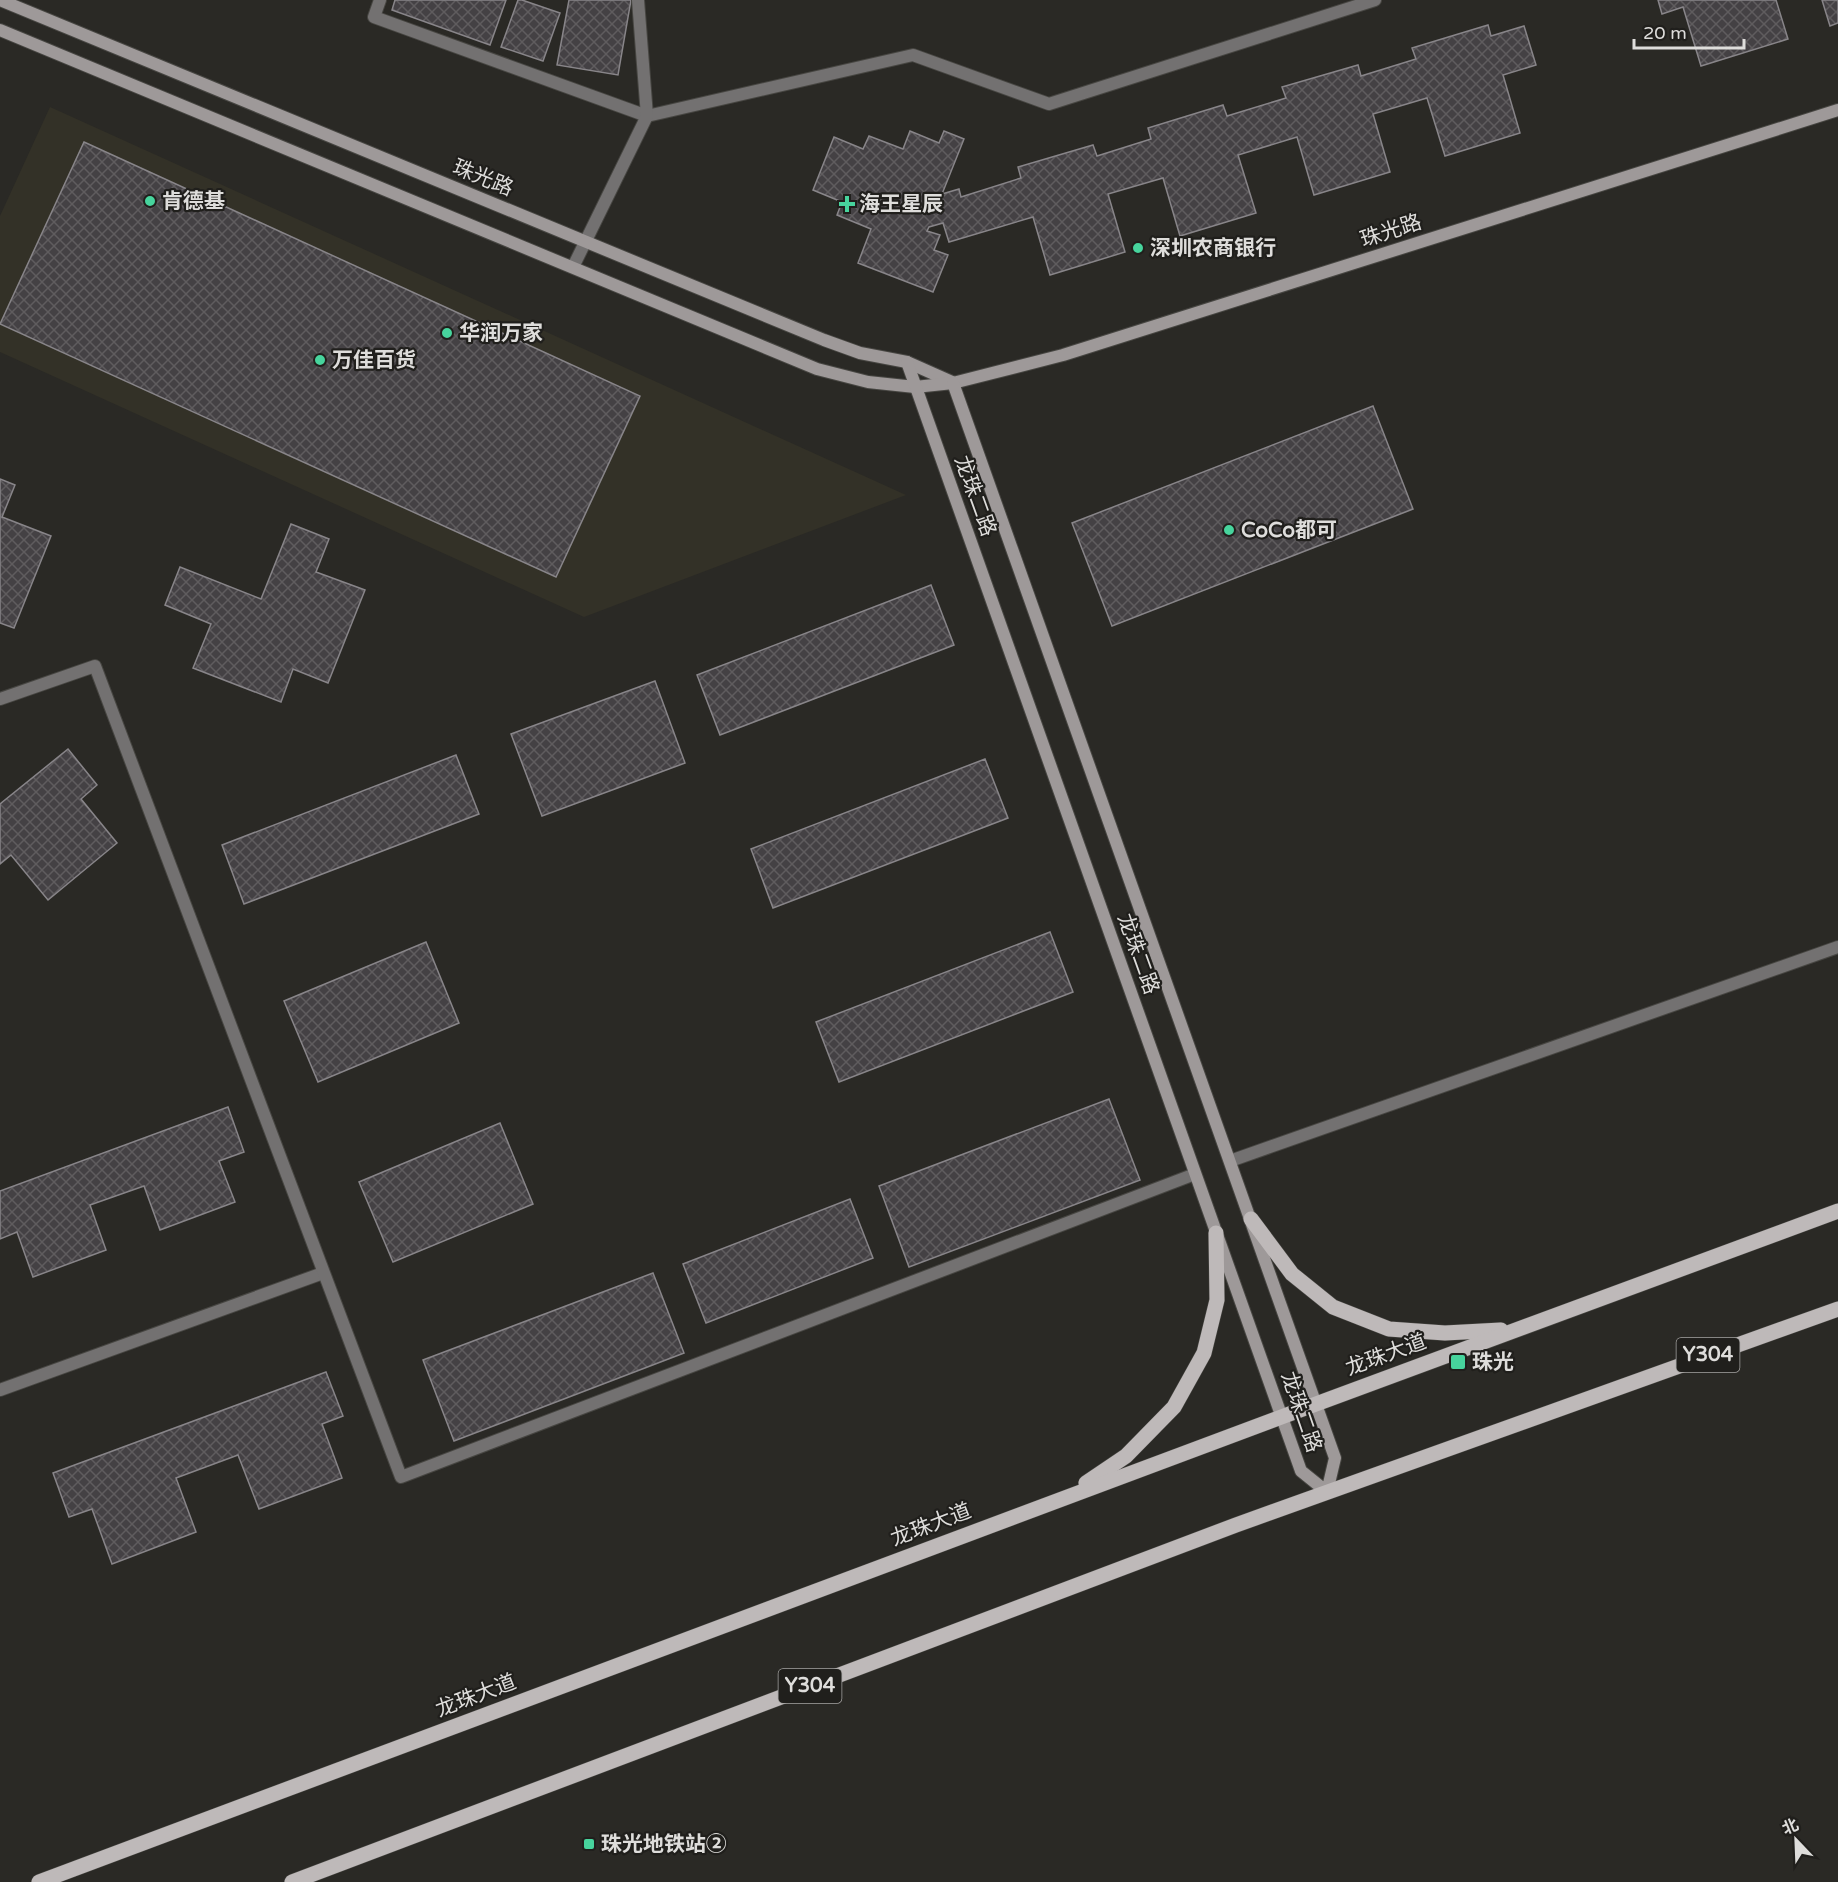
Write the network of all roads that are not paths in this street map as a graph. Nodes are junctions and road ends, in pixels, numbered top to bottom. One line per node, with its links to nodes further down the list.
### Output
1 (0, 0): 8 (main road, 珠光路)
2 (380, 0): 7 (street)
3 (638, 0): 7 (street)
4 (1375, 0): 7 (street)
5 (0, 30): 9 (main road, 珠光路)
6 (1838, 110): 11 (main road, 珠光路)
7 (646, 116): 8 (street)
8 (586, 242): 9 (street); 10 (main road, 珠光路)
9 (573, 267): 12 (main road, 珠光路)
10 (907, 362): 11 (main road, 珠光路); 12 (main road, 龙珠二路)
11 (953, 383): 12 (main road, 珠光路); 15 (main road, 龙珠二路)
12 (915, 387): 16 (main road, 龙珠二路)
13 (0, 699): 20 (street)
14 (1838, 947): 15 (street)
15 (1230, 1161): 18 (main road, 龙珠二路)
16 (1196, 1174): 19 (main road, 龙珠二路); 20 (street)
17 (1838, 1210): 22 (main road, 龙珠大道)
18 (1251, 1219): 22 (main road); 24 (main road, 龙珠二路)
19 (1216, 1233): 25 (main road, 龙珠二路); 27 (main road)
20 (323, 1273): 23 (street)
21 (1838, 1308): 26 (main road, Y304)
22 (1516, 1329): 24 (main road, 龙珠大道)
23 (0, 1390)
24 (1316, 1404): 25 (main road, 龙珠大道); 26 (main road, 龙珠二路)
25 (1281, 1417): 26 (main road, 龙珠二路); 27 (main road, 龙珠大道)
26 (1327, 1492): 29 (main road, Y304)
27 (1064, 1498): 28 (main road, 龙珠大道)
28 (39, 1882)
29 (292, 1882)

